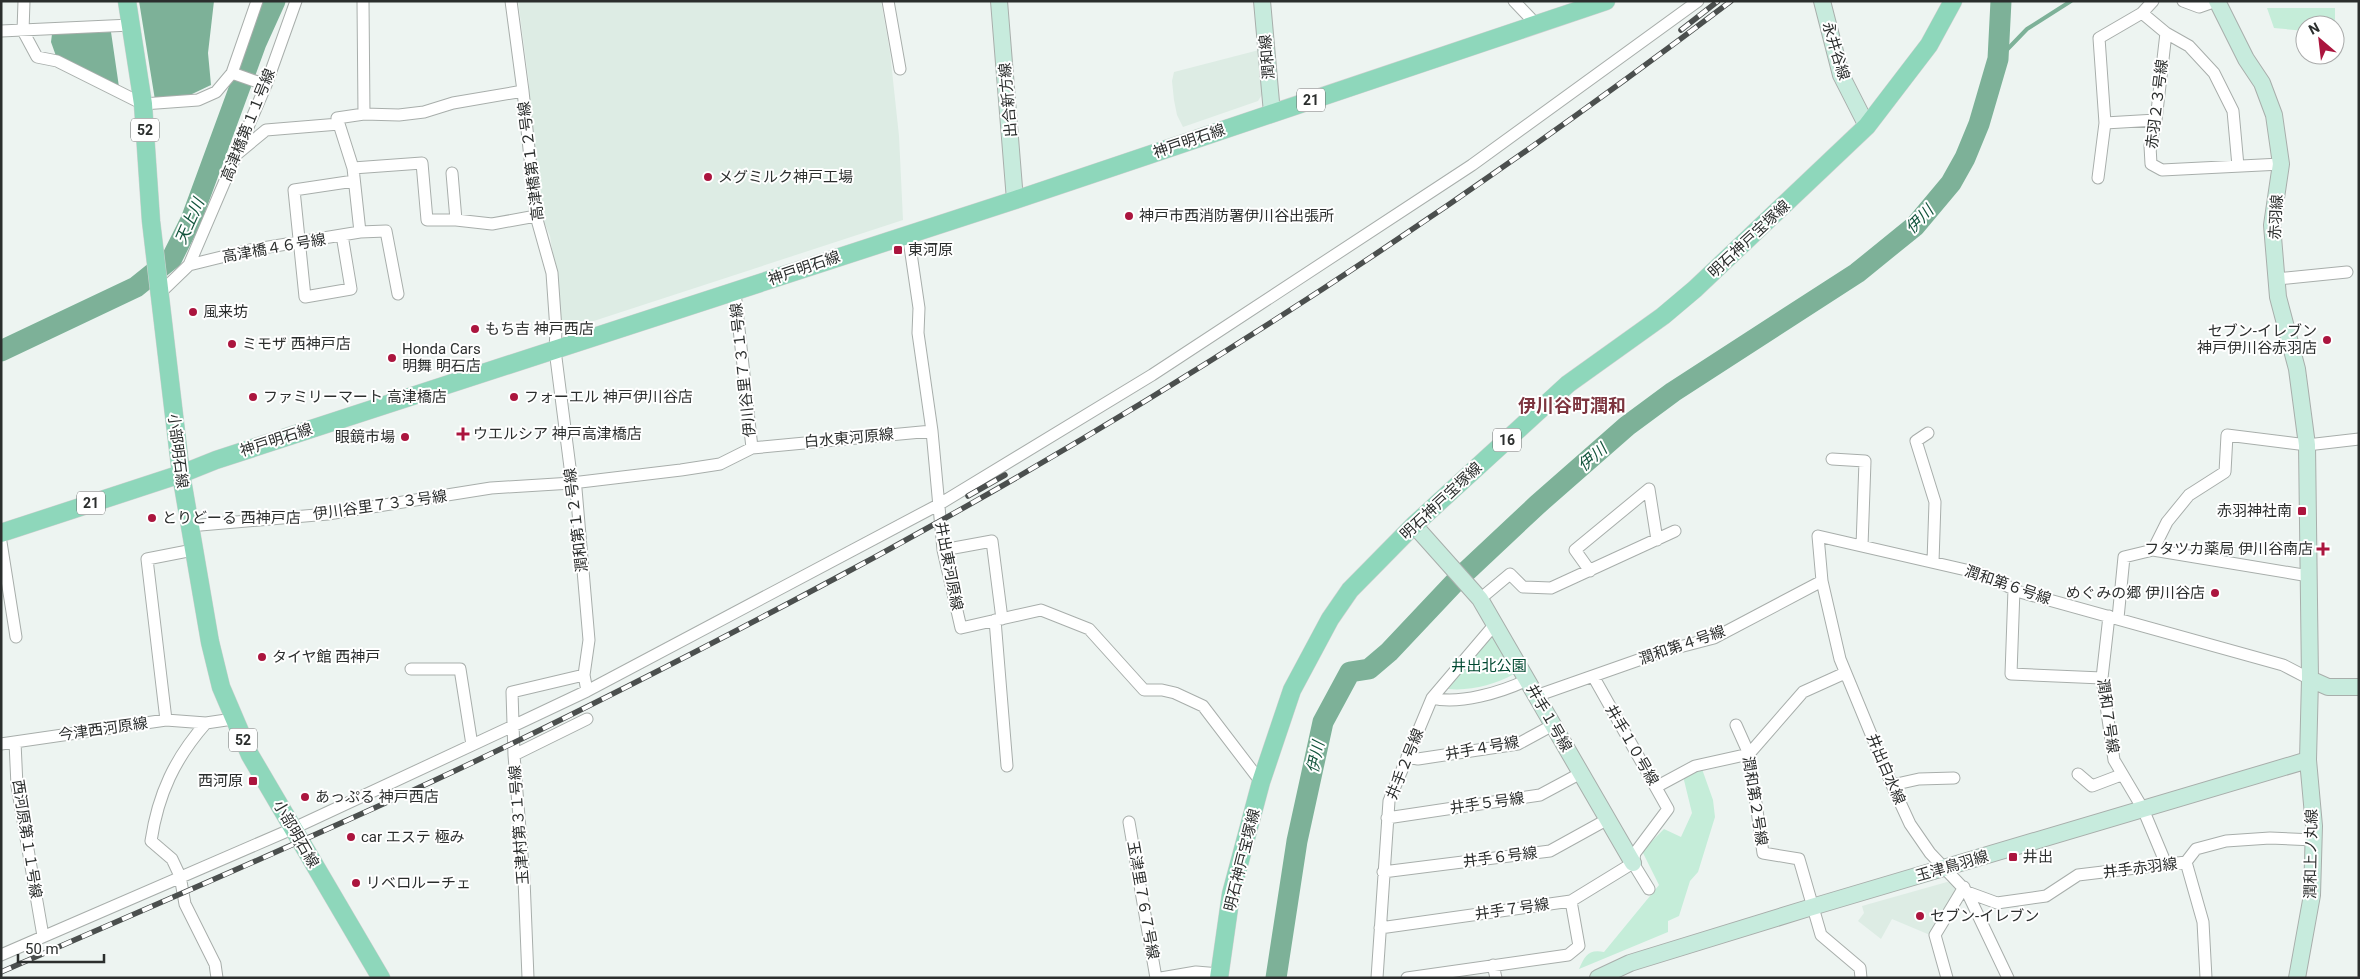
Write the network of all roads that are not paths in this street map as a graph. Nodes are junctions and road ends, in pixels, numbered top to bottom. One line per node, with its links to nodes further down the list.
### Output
1 (24, 1): 22 (street)
2 (127, 1): 19 (main road, 小部明石線 / 52)
3 (257, 1): 25 (street)
4 (296, 1): 26 (street, 高津橋第１１号線)
5 (363, 1): 30 (street)
6 (510, 1): 27 (street, 高津橋第１２号線)
7 (888, 1): 24 (street)
8 (999, 1): 42 (street, 出合新方線)
9 (1262, 1): 29 (street, 潤和線)
10 (1514, 1): 20 (street)
11 (1606, 1): 20 (main road, 神戸明石線 / 21)
12 (1698, 1): 64 (street)
13 (1822, 1): 34 (street, 永井谷線)
14 (1952, 1): 34 (main road, 明石神戸宝塚線 / 16)
15 (2153, 1): 18 (street)
16 (2183, 1): 17 (street)
17 (2216, 1): 36 (street, 赤羽線)
18 (2142, 12): 23 (street); 32 (street)
19 (131, 24): 22 (street); 28 (main road, 小部明石線 / 52)
20 (1537, 25): 29 (main road, 神戸明石線 / 21)
21 (1, 31): 22 (street)
22 (23, 31): 28 (street)
23 (2166, 33): 31 (street, 赤羽２３号線); 37 (street)
24 (900, 69)
25 (232, 73): 26 (street); 28 (street)
26 (266, 85): 35 (street, 高津橋第１１号線)
27 (523, 91): 30 (street); 43 (street, 高津橋第１２号線)
28 (143, 104): 53 (main road, 小部明石線 / 52)
29 (1272, 113): 42 (main road, 神戸明石線 / 21)
30 (364, 114): 33 (street)
31 (2156, 120): 32 (street); 37 (street, 赤羽２３号線)
32 (2105, 123): 40 (street)
33 (339, 124): 35 (street); 38 (street)
34 (1867, 126): 66 (main road, 明石神戸宝塚線 / 16)
35 (236, 155): 49 (street, 高津橋第１１号線)
36 (2281, 164): 37 (street, 赤羽２３号線); 51 (street, 赤羽線)
37 (2238, 166)
38 (353, 168): 41 (street); 44 (street)
39 (452, 173): 44 (street)
40 (2098, 178)
41 (354, 181): 45 (street); 48 (street)
42 (1015, 200): 46 (main road, 神戸明石線 / 21)
43 (536, 216): 44 (street); 55 (street, 高津橋第１２号線)
44 (456, 220)
45 (360, 232): 47 (street, 高津橋４６号線); 54 (street, 高津橋４６号線)
46 (908, 233): 52 (main road, 神戸明石線 / 21); 56 (street)
47 (342, 235): 48 (street, 高津橋４６号線); 48 (street)
48 (300, 242): 49 (street, 高津橋４６号線)
49 (189, 265): 53 (street, 高津橋第１１号線)
50 (2347, 272): 51 (street)
51 (2276, 279): 59 (street, 赤羽線)
52 (735, 292): 55 (main road, 神戸明石線 / 21); 60 (street, 伊川谷里７３１号線)
53 (160, 293): 62 (main road, 小部明石線 / 52)
54 (398, 294)
55 (555, 350): 62 (main road, 神戸明石線 / 21); 63 (street, 潤和第１２号線)
56 (932, 430): 60 (street, 白水東河原線); 64 (street, 井出東河原線)
57 (1928, 433): 76 (street)
58 (2359, 439): 59 (street)
59 (2307, 445): 75 (street); 78 (street, 赤羽線)
60 (752, 448): 63 (street, 白水東河原線)
61 (1832, 459): 72 (street)
62 (181, 474): 65 (main road, 小部明石線 / 52); 68 (main road, 神戸明石線 / 21)
63 (572, 483): 65 (street, 伊川谷里７３３号線); 88 (street, 潤和第１２号線)
64 (938, 505): 74 (street, 井出東河原線); 94 (street)
65 (189, 526): 73 (main road, 小部明石線 / 52)
66 (1418, 528): 81 (street, 井手１号線); 116 (main road, 明石神戸宝塚線 / 16)
67 (1675, 531): 70 (street)
68 (1, 533)
69 (1818, 536): 72 (street, 潤和第６号線); 79 (street, 井出白水線)
70 (1657, 540): 77 (street); 77 (street)
71 (1, 542): 85 (street)
72 (1862, 546): 76 (street, 潤和第６号線)
73 (193, 550): 97 (main road, 小部明石線 / 52); 99 (street)
74 (943, 550): 83 (street, 井出東河原線); 83 (street)
75 (2154, 550): 78 (street); 82 (street, 潤和７号線)
76 (1933, 562): 80 (street, 潤和第６号線)
77 (1590, 571): 81 (street)
78 (2308, 576): 91 (street, 潤和上ノ丸線)
79 (1822, 581): 87 (street, 井出白水線); 89 (street, 潤和第４号線)
80 (2014, 589): 82 (street, 潤和第６号線); 90 (street)
81 (1480, 599): 84 (street, 井手１号線)
82 (2113, 617): 90 (street, 潤和７号線); 91 (street, 潤和第６号線)
83 (998, 620): 111 (street); 116 (street, 井出東河原線)
84 (1495, 624): 92 (street, 井手１号線); 96 (street, 井手２号線)
85 (16, 637)
86 (411, 669): 106 (street)
87 (1845, 673): 107 (street); 117 (street, 井出白水線)
88 (584, 675): 94 (street, 潤和第１２号線); 102 (street)
89 (1593, 676): 95 (street); 118 (street, 井手１０号線)
90 (2102, 678): 114 (street, 潤和７号線)
91 (2310, 679): 93 (street); 110 (street, 潤和上ノ丸線)
92 (1527, 680): 95 (street, 井手１号線); 96 (street)
93 (2359, 687)
94 (587, 690): 102 (street)
95 (1536, 696): 101 (street, 井手１号線)
96 (1432, 698): 109 (street, 井手２号線)
97 (233, 719): 100 (street, 今津西河原線); 123 (main road, 小部明石線 / 52)
98 (587, 719): 108 (street, 玉津村第３１号線)
99 (166, 720): 100 (street, 今津西河原線); 104 (street, 今津西河原線)
100 (206, 723): 130 (street)
101 (1553, 725): 109 (street, 井手４号線); 112 (street, 井手１号線)
102 (514, 726): 106 (street); 108 (street)
103 (1736, 726): 107 (street, 潤和第２号線)
104 (15, 742): 105 (street, 今津西河原線); 136 (street, 西河原第１１号線)
105 (1, 744)
106 (472, 745): 123 (street)
107 (1748, 754): 118 (street); 134 (street, 潤和第２号線)
108 (514, 755): 142 (street, 玉津村第３１号線)
109 (1407, 757): 120 (street, 井手２号線)
110 (2308, 760): 119 (street, 玉津鳥羽線); 124 (street, 潤和上ノ丸線)
111 (1006, 766)
112 (1582, 773): 120 (street, 井手５号線); 121 (street, 井手１号線)
113 (2078, 774): 114 (street)
114 (2122, 775): 119 (street, 潤和７号線)
115 (1954, 778): 117 (street)
116 (1261, 782): 139 (main road, 明石神戸宝塚線 / 16)
117 (1892, 784): 128 (street, 井出白水線)
118 (1656, 787): 126 (street, 井手１０号線)
119 (2143, 809): 127 (street, 潤和７号線); 128 (street, 玉津鳥羽線)
120 (1387, 818): 129 (street, 井手２号線)
121 (1608, 819): 126 (street, 井手１号線); 129 (street, 井手６号線)
122 (1129, 822): 143 (street, 玉津里７６７号線)
123 (292, 829): 130 (street); 141 (main road, 小部明石線 / 52)
124 (2314, 840): 125 (street, 井手赤羽線); 153 (street, 潤和上ノ丸線)
125 (2186, 862): 127 (street, 井手赤羽線); 152 (street)
126 (1634, 863): 131 (street, 井手１号線); 133 (street, 井手７号線)
127 (2166, 864): 132 (street, 井手赤羽線)
128 (1946, 868): 132 (street, 井出白水線); 134 (street, 玉津鳥羽線)
129 (1383, 872): 135 (street, 井手２号線)
130 (180, 876): 136 (street); 140 (street)
131 (1649, 889)
132 (1966, 889): 150 (street); 151 (street, 井出白水線)
133 (1571, 901): 135 (street, 井手７号線); 138 (street)
134 (1812, 907): 148 (street, 玉津鳥羽線); 149 (street, 潤和第２号線)
135 (1380, 928): 145 (street, 井手２号線)
136 (43, 936): 137 (street)
137 (1, 955)
138 (1493, 965): 146 (street); 147 (street)
139 (1219, 976): 144 (street)
140 (217, 978)
141 (381, 978)
142 (528, 978)
143 (1156, 978)
144 (1161, 978)
145 (1377, 978)
146 (1407, 978)
147 (1496, 978)
148 (1598, 978)
149 (1861, 978)
150 (1947, 978)
151 (2008, 978)
152 (2206, 978)
153 (2297, 978)

